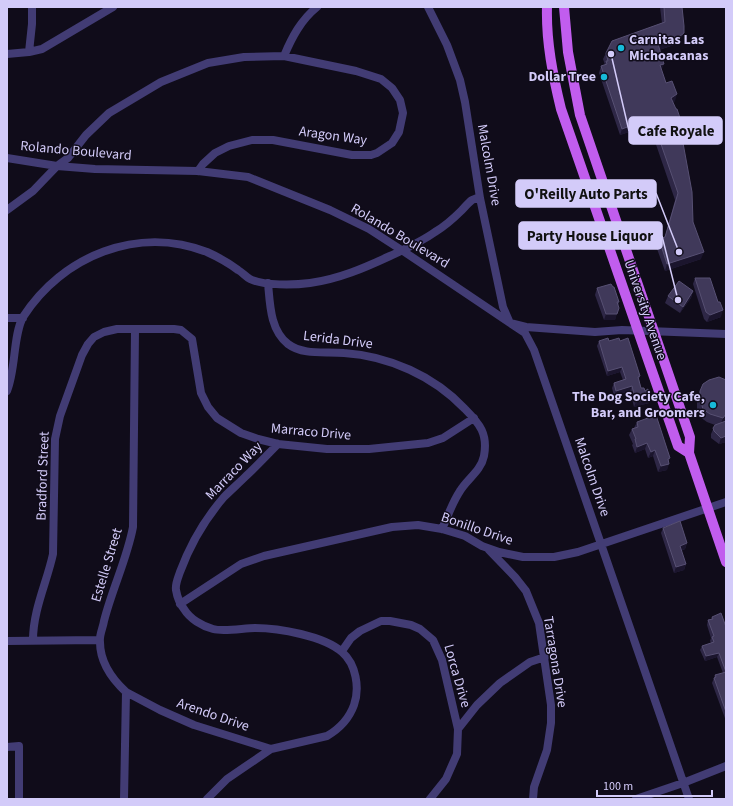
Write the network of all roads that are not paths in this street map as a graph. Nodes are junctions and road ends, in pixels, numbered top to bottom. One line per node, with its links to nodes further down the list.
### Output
1 (32, 7): 7 (street)
2 (113, 7): 7 (street)
3 (316, 7): 9 (street)
4 (428, 7): 13 (street, Malcolm Drive)
5 (547, 7): 21 (main road, University Avenue)
6 (564, 7): 22 (main road, University Avenue)
7 (30, 52): 8 (street)
8 (7, 54)
9 (284, 56): 11 (street, Aragon Way); 12 (street, Aragon Way)
10 (7, 158): 11 (street, Rolando Boulevard)
11 (57, 166): 12 (street, Rolando Boulevard); 14 (street, Aragon Way)
12 (198, 171): 15 (street, Rolando Boulevard)
13 (480, 198): 15 (street); 19 (street, Malcolm Drive)
14 (7, 210)
15 (403, 250): 16 (street); 19 (street, Rolando Boulevard)
16 (268, 283): 18 (street); 25 (street, Lerida Drive)
17 (7, 318): 18 (street)
18 (23, 318): 24 (street)
19 (510, 323): 21 (street, Rolando Boulevard); 31 (street, Malcolm Drive)
20 (135, 330): 26 (street, Marraco Drive); 36 (street, Bradford Street); 37 (street, Estelle Street)
21 (637, 331): 22 (street, Rolando Boulevard); 27 (main road, University Avenue)
22 (654, 332): 23 (street, Rolando Boulevard); 27 (main road, University Avenue)
23 (726, 334)
24 (7, 391)
25 (474, 418): 26 (street, Marraco Drive); 30 (street, Lerida Drive)
26 (278, 444): 34 (street, Marraco Way)
27 (689, 453): 29 (main road, University Avenue)
28 (726, 502): 29 (street, Bonillo Drive)
29 (708, 508): 31 (street, Bonillo Drive); 33 (main road, University Avenue)
30 (442, 529): 32 (street, Bonillo Drive); 34 (street, Bonillo Drive)
31 (601, 543): 32 (street, Bonillo Drive); 45 (street, Malcolm Drive)
32 (482, 546): 39 (street, Tarragona Drive)
33 (726, 562)
34 (180, 604): 38 (street)
35 (7, 640): 36 (street)
36 (33, 640): 37 (street)
37 (99, 640): 40 (street, Estelle Street)
38 (342, 651): 41 (street, Lorca Drive); 43 (street)
39 (545, 658): 41 (street); 50 (street, Tarragona Drive)
40 (126, 692): 43 (street, Arendo Drive); 47 (street)
41 (458, 729): 49 (street, Lorca Drive)
42 (7, 747): 46 (street)
43 (271, 748): 48 (street)
44 (726, 766): 45 (street)
45 (683, 783): 51 (street); 52 (street, Malcolm Drive)
46 (19, 799)
47 (124, 799)
48 (207, 799)
49 (430, 799)
50 (533, 799)
51 (636, 799)
52 (688, 799)

